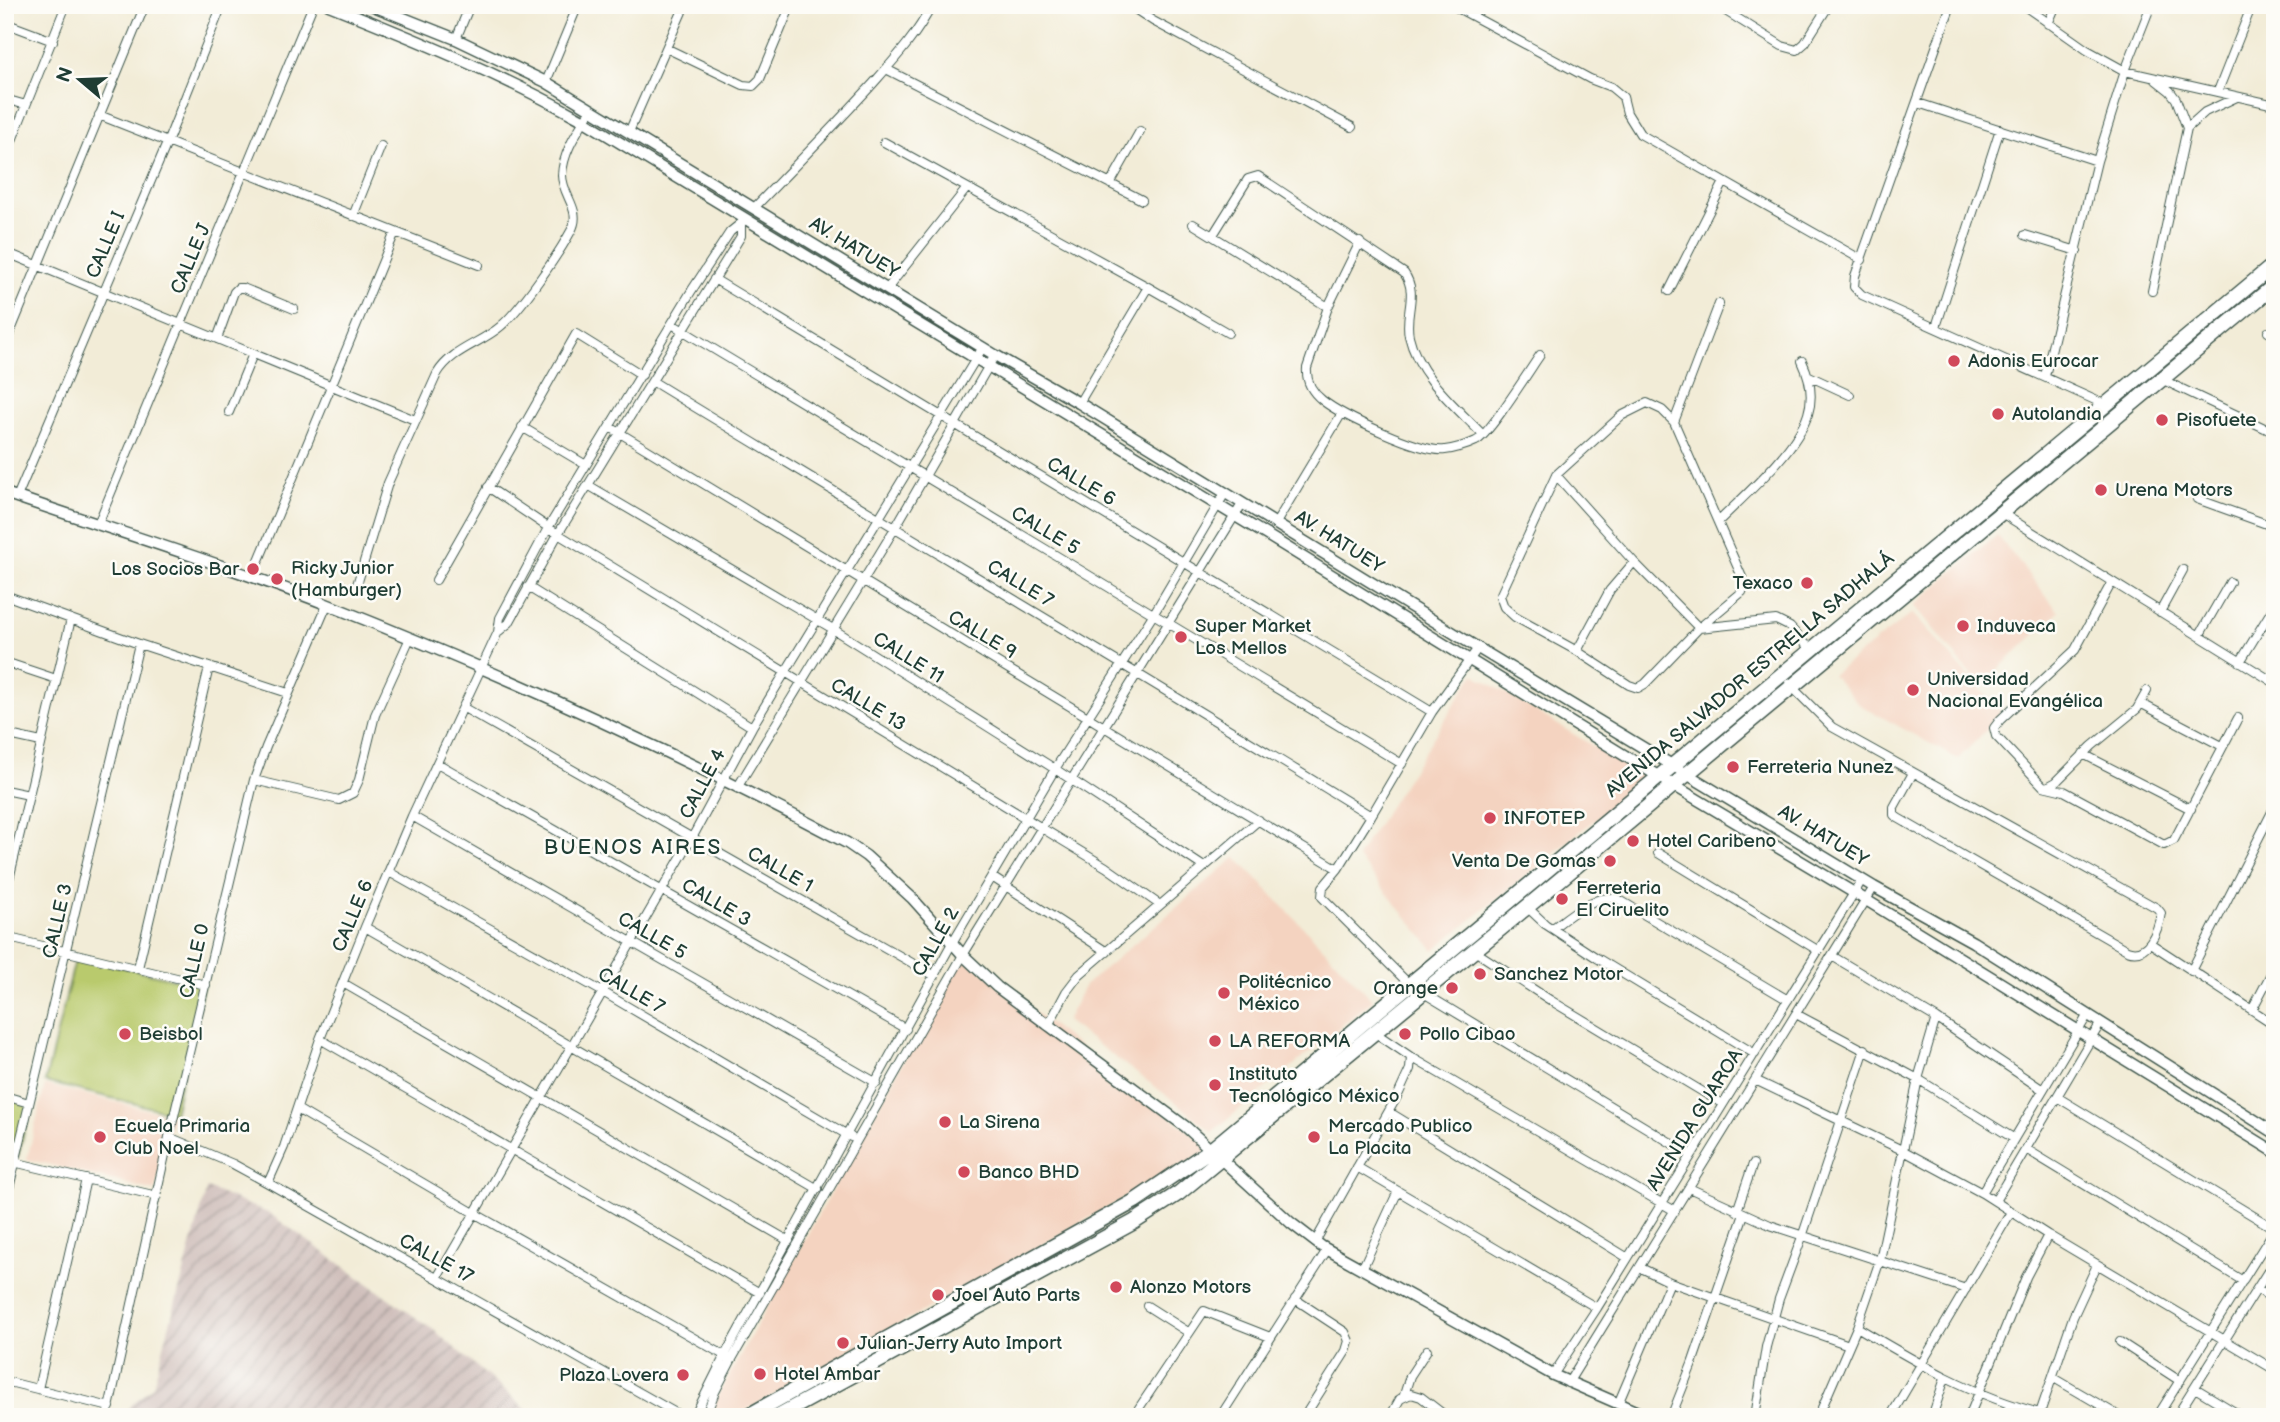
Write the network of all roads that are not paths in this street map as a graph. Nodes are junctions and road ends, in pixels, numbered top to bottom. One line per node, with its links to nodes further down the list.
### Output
1 (66, 5): 24 (street)
2 (145, 5): 37 (street)
3 (222, 5): 45 (street, CALLE I)
4 (313, 5): 49 (street, CALLE J)
5 (329, 5): 38 (main road, AV. HATUEY)
6 (371, 5): 23 (main road, AV. HATUEY)
7 (470, 5): 23 (street)
8 (578, 5): 29 (street)
9 (685, 5): 25 (street)
10 (791, 5): 25 (street)
11 (932, 5): 26 (street)
12 (1129, 5): 39 (street)
13 (1452, 5): 50 (street)
14 (1716, 5): 15 (street)
15 (1829, 5)
16 (1951, 5): 33 (street)
17 (2023, 5): 22 (street)
18 (2056, 5): 22 (street)
19 (2151, 5): 27 (street)
20 (2252, 5): 30 (street)
21 (5, 23): 24 (street)
22 (2048, 24): 27 (street)
23 (456, 40): 29 (main road, AV. HATUEY)
24 (52, 41): 34 (street)
25 (668, 48): 43 (street)
26 (886, 68): 51 (street); 54 (street)
27 (2125, 71): 28 (street); 48 (street)
28 (2153, 79): 30 (street); 40 (street)
29 (546, 82): 36 (main road, AV. HATUEY)
30 (2218, 91): 31 (street)
31 (2238, 97): 35 (street); 40 (street)
32 (5, 99): 34 (street)
33 (1918, 103): 41 (street); 64 (street)
34 (26, 105): 47 (street)
35 (2275, 105)
36 (591, 109): 38 (street); 43 (main road, AV. HATUEY)
37 (99, 115): 45 (street); 67 (street)
38 (583, 121): 56 (main road, AV. HATUEY); 105 (street)
39 (1352, 127)
40 (2187, 128): 73 (street)
41 (2000, 129): 48 (street); 80 (street)
42 (1140, 131): 51 (street)
43 (629, 132): 54 (main road, AV. HATUEY)
44 (884, 142): 52 (street)
45 (167, 143): 49 (street); 74 (street, CALLE I)
46 (381, 146): 55 (street)
47 (5, 158)
48 (2097, 162): 62 (street)
49 (245, 174): 55 (street); 79 (street, CALLE J)
50 (1724, 183): 64 (street); 72 (street)
51 (1110, 184): 53 (street)
52 (967, 188): 70 (street); 71 (street)
53 (1142, 200)
54 (754, 208): 71 (main road, AV. HATUEY)
55 (353, 216): 58 (street)
56 (743, 222): 68 (street); 78 (street); 89 (main road, AV. HATUEY)
57 (1193, 224): 59 (street)
58 (395, 232): 66 (street); 97 (street)
59 (1213, 235): 61 (street); 76 (street)
60 (2025, 235): 62 (street)
61 (1360, 242): 76 (street); 112 (street)
62 (2077, 251): 94 (street)
63 (5, 252): 67 (street)
64 (1862, 260): 80 (street)
65 (2275, 264): 100 (highway, AVENIDA SALVADOR ESTRELLA SADHALÁ)
66 (479, 265)
67 (38, 266): 74 (street); 84 (street)
68 (714, 279): 81 (street); 104 (street, CALLE 6)
69 (2275, 285): 95 (highway, AVENIDA SALVADOR ESTRELLA SADHALÁ)
70 (1148, 287): 82 (street); 99 (street)
71 (887, 289): 85 (main road, AV. HATUEY)
72 (1669, 291)
73 (2151, 291)
74 (103, 292): 79 (street); 121 (street, CALLE I)
75 (1718, 304): 106 (street)
76 (1328, 307): 102 (street)
77 (294, 309): 83 (street)
78 (672, 324): 81 (street, CALLE 5); 92 (street)
79 (181, 325): 83 (street); 131 (street, CALLE J)
80 (1936, 327): 94 (street)
81 (682, 330): 96 (street); 114 (street, CALLE 5)
82 (1228, 333)
83 (217, 339): 86 (street)
84 (5, 345)
85 (983, 347): 87 (main road, AV. HATUEY); 89 (street, CALLE 4)
86 (253, 354): 97 (street); 101 (street)
87 (995, 355): 91 (street, CALLE 4); 99 (main road, AV. HATUEY)
88 (1539, 355): 112 (street)
89 (976, 359): 91 (main road, AV. HATUEY); 104 (street, CALLE 4)
90 (1802, 361): 93 (street)
91 (988, 367): 107 (street, CALLE 4); 125 (main road, AV. HATUEY)
92 (642, 375): 108 (street); 109 (street)
93 (1809, 376): 98 (street); 129 (street)
94 (2045, 376): 100 (street)
95 (2161, 379): 103 (highway, AVENIDA SALVADOR ESTRELLA SADHALÁ); 111 (street)
96 (652, 381): 110 (street); 128 (street, CALLE 7)
97 (331, 387): 105 (street); 141 (street)
98 (1850, 395)
99 (1079, 403): 120 (main road, AV. HATUEY)
100 (2105, 404): 103 (street); 123 (highway, AVENIDA SALVADOR ESTRELLA SADHALÁ)
101 (229, 412)
102 (1342, 413): 112 (street); 130 (street)
103 (2121, 413): 126 (highway, AVENIDA SALVADOR ESTRELLA SADHALÁ)
104 (942, 416): 107 (street, CALLE 6); 114 (street, CALLE 4)
105 (415, 420): 147 (street)
106 (1674, 422): 115 (street); 129 (street)
107 (955, 425): 116 (street, CALLE 4); 136 (street, CALLE 6)
108 (522, 427): 113 (street); 118 (street)
109 (610, 427): 110 (street, CALLE 9); 113 (street)
110 (620, 433): 117 (street); 139 (street, CALLE 9)
111 (2275, 433)
112 (1483, 435)
113 (586, 464): 133 (street)
114 (908, 467): 116 (street, CALLE 5); 128 (street, CALLE 4)
115 (1556, 475): 137 (street); 164 (street)
116 (925, 478): 134 (street, CALLE 4); 152 (street, CALLE 5)
117 (588, 485): 135 (street); 154 (street, CALLE 11)
118 (488, 487): 133 (street, CALLE 13); 142 (street)
119 (5, 493): 121 (main road)
120 (1225, 493): 124 (main road, AV. HATUEY); 125 (street, CALLE 2)
121 (17, 497): 131 (main road)
122 (2197, 499): 132 (street)
123 (1986, 503): 126 (street); 163 (highway, AVENIDA SALVADOR ESTRELLA SADHALÁ)
124 (1242, 504): 127 (street, CALLE 2); 130 (main road, AV. HATUEY)
125 (1218, 507): 127 (main road, AV. HATUEY); 136 (street, CALLE 2)
126 (2001, 513): 144 (street); 177 (highway, AVENIDA SALVADOR ESTRELLA SADHALÁ)
127 (1234, 516): 140 (street, CALLE 2); 165 (main road, AV. HATUEY)
128 (878, 519): 134 (street, CALLE 7); 139 (street, CALLE 4)
129 (1718, 522): 156 (street)
130 (1276, 523): 162 (main road, AV. HATUEY)
131 (98, 524): 141 (main road)
132 (2275, 527)
133 (548, 528): 135 (street, CALLE 13); 158 (street)
134 (895, 528): 143 (street, CALLE 4); 167 (street, CALLE 7)
135 (558, 534): 146 (street); 172 (street, CALLE 13)
136 (1184, 562): 140 (street, CALLE 6); 152 (street, CALLE 2)
137 (1634, 562): 156 (street); 164 (street)
138 (2183, 570): 151 (street)
139 (845, 571): 143 (street, CALLE 9); 154 (street, CALLE 4)
140 (1199, 572): 155 (street, CALLE 2); 182 (street, CALLE 6)
141 (252, 577): 149 (main road)
142 (436, 580)
143 (862, 581): 157 (street, CALLE 4); 183 (street, CALLE 9)
144 (2112, 582): 151 (street); 202 (street)
145 (2230, 582): 159 (street)
146 (528, 587): 158 (street); 185 (street)
147 (356, 588)
148 (5, 595): 153 (street)
149 (327, 605): 160 (main road); 179 (street, CALLE 0)
150 (2275, 605): 168 (street)
151 (2160, 612): 159 (street)
152 (1153, 615): 155 (street, CALLE 5); 167 (street, CALLE 2)
153 (71, 619): 161 (street); 174 (street)
154 (816, 620): 157 (street, CALLE 11); 172 (street, CALLE 4)
155 (1168, 623): 171 (street, CALLE 2); 192 (street, CALLE 5)
156 (1699, 628): 163 (street); 164 (street)
157 (833, 629): 175 (street, CALLE 4); 194 (street, CALLE 11)
158 (498, 632): 170 (street, CALLE 6)
159 (2199, 636): 168 (street)
160 (410, 638): 170 (main road); 199 (street)
161 (139, 644): 169 (street); 237 (street, CALLE 3)
162 (1478, 648): 165 (street); 193 (main road, AV. HATUEY)
163 (1810, 649): 173 (highway, AVENIDA SALVADOR ESTRELLA SADHALÁ)
164 (1577, 651)
165 (1470, 660): 182 (street); 197 (main road, AV. HATUEY)
166 (5, 662): 174 (street)
167 (1122, 662): 171 (street, CALLE 7); 183 (street, CALLE 2)
168 (2240, 662): 176 (street)
169 (209, 667): 179 (street); 242 (street)
170 (482, 668): 181 (street, CALLE 6); 200 (main road)
171 (1137, 672): 186 (street, CALLE 2); 209 (street, CALLE 7)
172 (785, 673): 175 (street, CALLE 13); 185 (street, CALLE 4)
173 (1780, 674): 177 (street); 193 (highway, AVENIDA SALVADOR ESTRELLA SADHALÁ)
174 (56, 679): 188 (street)
175 (800, 683): 203 (street, CALLE 4); 210 (street, CALLE 13)
176 (2275, 683)
177 (1792, 686): 195 (highway, AVENIDA SALVADOR ESTRELLA SADHALÁ); 196 (street)
178 (2147, 691): 180 (street)
179 (288, 693): 199 (street, CALLE 0)
180 (2142, 704): 189 (street); 190 (street)
181 (464, 708): 191 (street, CALLE 6); 213 (street, CALLE 1)
182 (1432, 712): 192 (street)
183 (1087, 717): 186 (street, CALLE 9); 194 (street, CALLE 2)
184 (2238, 718): 189 (street)
185 (752, 727): 200 (street, CALLE 4)
186 (1102, 727): 198 (street, CALLE 2); 211 (street, CALLE 9)
187 (5, 734): 188 (street)
188 (41, 742): 205 (street)
189 (2222, 746): 207 (street)
190 (2083, 754): 202 (street); 207 (street)
191 (437, 762): 208 (street, CALLE 6); 223 (street, CALLE 3)
192 (1402, 764): 209 (street)
193 (1671, 764): 195 (main road, AV. HATUEY); 197 (highway, AVENIDA SALVADOR ESTRELLA SADHALÁ)
194 (1055, 769): 198 (street, CALLE 11); 210 (street, CALLE 2)
195 (1687, 773): 201 (highway, AVENIDA SALVADOR ESTRELLA SADHALÁ); 220 (main road, AV. HATUEY)
196 (1913, 773): 234 (street); 234 (street)
197 (1658, 776): 201 (main road, AV. HATUEY); 246 (highway, AVENIDA SALVADOR ESTRELLA SADHALÁ)
198 (1071, 779): 212 (street, CALLE 2); 216 (street, CALLE 11)
199 (254, 780): 247 (street, CALLE 0)
200 (722, 781): 203 (main road); 213 (street, CALLE 4)
201 (1674, 785): 224 (main road, AV. HATUEY); 228 (highway, AVENIDA SALVADOR ESTRELLA SADHALÁ)
202 (2047, 787): 207 (street)
203 (737, 788): 233 (main road)
204 (5, 790): 205 (street)
205 (29, 795): 215 (street)
206 (2275, 806): 243 (street)
207 (2191, 809)
208 (412, 816): 218 (street, CALLE 6); 232 (street, CALLE 5)
209 (1371, 817): 217 (street)
210 (1026, 819): 212 (street, CALLE 13); 219 (street, CALLE 2)
211 (1259, 820): 216 (street); 217 (street, CALLE 9)
212 (1042, 829): 221 (street, CALLE 2); 227 (street, CALLE 13)
213 (692, 838): 223 (street, CALLE 4); 244 (street, CALLE 1)
214 (1658, 853): 236 (street)
215 (9, 865): 225 (street)
216 (1205, 867): 227 (street)
217 (1338, 869): 246 (street)
218 (389, 872): 229 (street, CALLE 6); 248 (street, CALLE 7)
219 (992, 877): 221 (street); 233 (street, CALLE 2)
220 (1862, 880): 222 (main road, AV. HATUEY); 224 (street, AVENIDA GUAROA)
221 (1006, 886): 238 (street); 239 (street, CALLE 2)
222 (1874, 887): 226 (street, AVENIDA GUAROA); 255 (main road, AV. HATUEY)
223 (662, 890): 232 (street, CALLE 4); 261 (street, CALLE 3)
224 (1854, 892): 226 (main road, AV. HATUEY); 236 (street, AVENIDA GUAROA)
225 (5, 896)
226 (1866, 900): 240 (street, AVENIDA GUAROA); 262 (main road, AV. HATUEY)
227 (1160, 905): 238 (street)
228 (1527, 907): 230 (street); 235 (highway, AVENIDA SALVADOR ESTRELLA SADHALÁ)
229 (365, 927): 245 (street, CALLE 6); 266 (street)
230 (1553, 928): 251 (street); 268 (street)
231 (5, 937): 237 (street)
232 (631, 942): 248 (street, CALLE 4); 272 (street, CALLE 5)
233 (953, 943): 239 (main road); 244 (street, CALLE 2)
234 (2150, 943): 243 (street)
235 (1473, 950): 249 (highway, AVENIDA SALVADOR ESTRELLA SADHALÁ); 278 (street)
236 (1819, 951): 251 (street, AVENIDA GUAROA)
237 (67, 952): 242 (street); 277 (street, CALLE 3)
238 (1107, 952): 260 (street)
239 (962, 955): 252 (street, CALLE 2); 260 (main road)
240 (1832, 956): 254 (street, AVENIDA GUAROA); 256 (street)
241 (2275, 966): 253 (street)
242 (138, 968): 247 (street)
243 (2191, 971): 253 (street)
244 (936, 976): 250 (street, CALLE 2)
245 (343, 983): 265 (street, CALLE 6); 276 (street)
246 (1409, 984): 257 (highway, AVENIDA SALVADOR ESTRELLA SADHALÁ)
247 (206, 985): 284 (street, CALLE 0)
248 (601, 991): 266 (street, CALLE 4); 283 (street, CALLE 7)
249 (1422, 992): 263 (highway, AVENIDA SALVADOR ESTRELLA SADHALÁ); 292 (street)
250 (923, 999): 252 (street); 261 (street, CALLE 2)
251 (1788, 1000): 268 (street, AVENIDA GUAROA)
252 (933, 1006): 286 (street, CALLE 2)
253 (2252, 1010): 259 (street)
254 (1797, 1014): 267 (street); 271 (street, AVENIDA GUAROA)
255 (2087, 1016): 258 (main road, AV. HATUEY); 262 (street)
256 (1936, 1018): 270 (street); 273 (street)
257 (1363, 1020): 263 (street); 291 (highway, AVENIDA SALVADOR ESTRELLA SADHALÁ)
258 (2100, 1024): 264 (street); 282 (main road, AV. HATUEY)
259 (2275, 1025)
260 (1048, 1026): 291 (main road)
261 (906, 1029): 272 (street, CALLE 2)
262 (2079, 1030): 264 (main road, AV. HATUEY); 273 (street)
263 (1374, 1032): 269 (street); 291 (highway, AVENIDA SALVADOR ESTRELLA SADHALÁ)
264 (2092, 1038): 275 (street); 290 (main road, AV. HATUEY)
265 (320, 1039): 279 (street, CALLE 6); 287 (street)
266 (570, 1045): 276 (street, CALLE 4); 299 (street)
267 (1865, 1049): 270 (street); 281 (street)
268 (1755, 1054): 278 (street, AVENIDA GUAROA)
269 (1411, 1057): 280 (street); 305 (street)
270 (1918, 1079): 285 (street); 289 (street)
271 (1755, 1080): 281 (street); 300 (street, AVENIDA GUAROA)
272 (877, 1083): 283 (street, CALLE 2)
273 (2043, 1090): 285 (street)
274 (5, 1096): 277 (street)
275 (2057, 1097): 288 (street); 311 (street)
276 (540, 1098): 287 (street, CALLE 4); 314 (street)
277 (29, 1103): 294 (street, CALLE 3)
278 (1723, 1104): 292 (street, AVENIDA GUAROA)
279 (297, 1110): 298 (street, CALLE 6); 309 (street)
280 (1389, 1112): 296 (street); 317 (street)
281 (1842, 1119): 289 (street); 313 (street)
282 (2275, 1133)
283 (847, 1135): 286 (street, CALLE 7); 299 (street, CALLE 2)
284 (169, 1138): 298 (street, CALLE 17); 303 (street, CALLE 0)
285 (2013, 1138): 302 (street)
286 (857, 1140): 343 (street, CALLE 2)
287 (512, 1148): 309 (street, CALLE 4); 328 (street)
288 (2026, 1149): 304 (street); 324 (street)
289 (1902, 1150): 302 (street); 318 (street)
290 (2275, 1152)
291 (1217, 1154): 315 (main road); 364 (highway, AVENIDA SALVADOR ESTRELLA SADHALÁ); 365 (highway, AVENIDA SALVADOR ESTRELLA SADHALÁ)
292 (1691, 1155): 305 (street, AVENIDA GUAROA)
293 (5, 1160): 294 (street)
294 (16, 1162): 297 (street); 306 (street, CALLE 3)
295 (1753, 1164): 310 (street)
296 (1357, 1167): 301 (street); 315 (street)
297 (86, 1179): 303 (street); 353 (street)
298 (268, 1183): 323 (street, CALLE 17)
299 (818, 1188): 314 (street, CALLE 2)
300 (1689, 1188): 307 (street, AVENIDA GUAROA); 310 (street)
301 (1398, 1191): 322 (street); 333 (street)
302 (1982, 1193): 304 (street)
303 (157, 1196): 358 (street, CALLE 0)
304 (1995, 1201): 308 (street)
305 (1662, 1203): 307 (street); 317 (street, AVENIDA GUAROA)
306 (5, 1205)
307 (1675, 1211): 321 (street, AVENIDA GUAROA)
308 (2011, 1212): 312 (street); 326 (street)
309 (474, 1213): 323 (street, CALLE 4); 343 (street)
310 (1740, 1213): 313 (street); 329 (street)
311 (2275, 1229): 324 (street)
312 (2048, 1236): 320 (street); 354 (street)
313 (1802, 1237): 318 (street); 334 (street)
314 (789, 1241): 328 (street, CALLE 2)
315 (1315, 1242): 316 (main road)
316 (1327, 1250): 322 (main road); 330 (street)
317 (1628, 1258): 333 (street, AVENIDA GUAROA)
318 (1880, 1260): 326 (street); 335 (street)
319 (2275, 1260): 327 (street)
320 (2097, 1265): 337 (street); 348 (street)
321 (1641, 1268): 325 (street); 351 (street, AVENIDA GUAROA)
322 (1362, 1269): 346 (main road)
323 (437, 1278): 361 (street, CALLE 17)
324 (2243, 1281): 337 (street)
325 (1670, 1282): 329 (street); 356 (street)
326 (1966, 1289): 344 (street)
327 (2258, 1289): 331 (street); 339 (street)
328 (760, 1293): 343 (street, CALLE 2)
329 (1715, 1298): 334 (street); 372 (street)
330 (1295, 1299): 338 (street); 368 (street)
331 (2275, 1301)
332 (1147, 1306): 336 (street)
333 (1597, 1308): 346 (street, AVENIDA GUAROA)
334 (1773, 1318): 341 (street); 373 (street)
335 (1857, 1327): 341 (street); 344 (street)
336 (1188, 1332): 338 (street); 366 (street)
337 (2210, 1333): 339 (street); 350 (street)
338 (1270, 1337): 367 (street)
339 (2225, 1340): 345 (street); 352 (street)
340 (2120, 1342): 350 (street)
341 (1849, 1345): 374 (street)
342 (1426, 1350): 355 (street)
343 (728, 1357): 362 (street, CALLE 2); 363 (street, CALLE 2)
344 (1920, 1364): 347 (street); 375 (street)
345 (2275, 1370)
346 (1553, 1376): 351 (main road)
347 (1945, 1378): 354 (street); 376 (street)
348 (2054, 1378): 359 (street); 379 (street)
349 (5, 1381): 353 (street)
350 (2180, 1381): 380 (street)
351 (1568, 1382): 356 (main road)
352 (2195, 1388): 381 (street); 382 (street)
353 (38, 1389): 358 (street)
354 (1979, 1392): 357 (street); 377 (street)
355 (1408, 1394): 369 (street); 370 (street)
356 (1618, 1404): 371 (main road)
357 (2008, 1405): 359 (street); 378 (street)
358 (110, 1407): 360 (street, CALLE 0)
359 (2039, 1415)
360 (107, 1417)
361 (683, 1417)
362 (694, 1417)
363 (705, 1417)
364 (747, 1417)
365 (776, 1417)
366 (1133, 1417)
367 (1220, 1417)
368 (1304, 1417)
369 (1390, 1417)
370 (1447, 1417)
371 (1649, 1417)
372 (1671, 1417)
373 (1755, 1417)
374 (1818, 1417)
375 (1890, 1417)
376 (1932, 1417)
377 (1969, 1417)
378 (2005, 1417)
379 (2121, 1417)
380 (2157, 1417)
381 (2176, 1417)
382 (2243, 1417)

